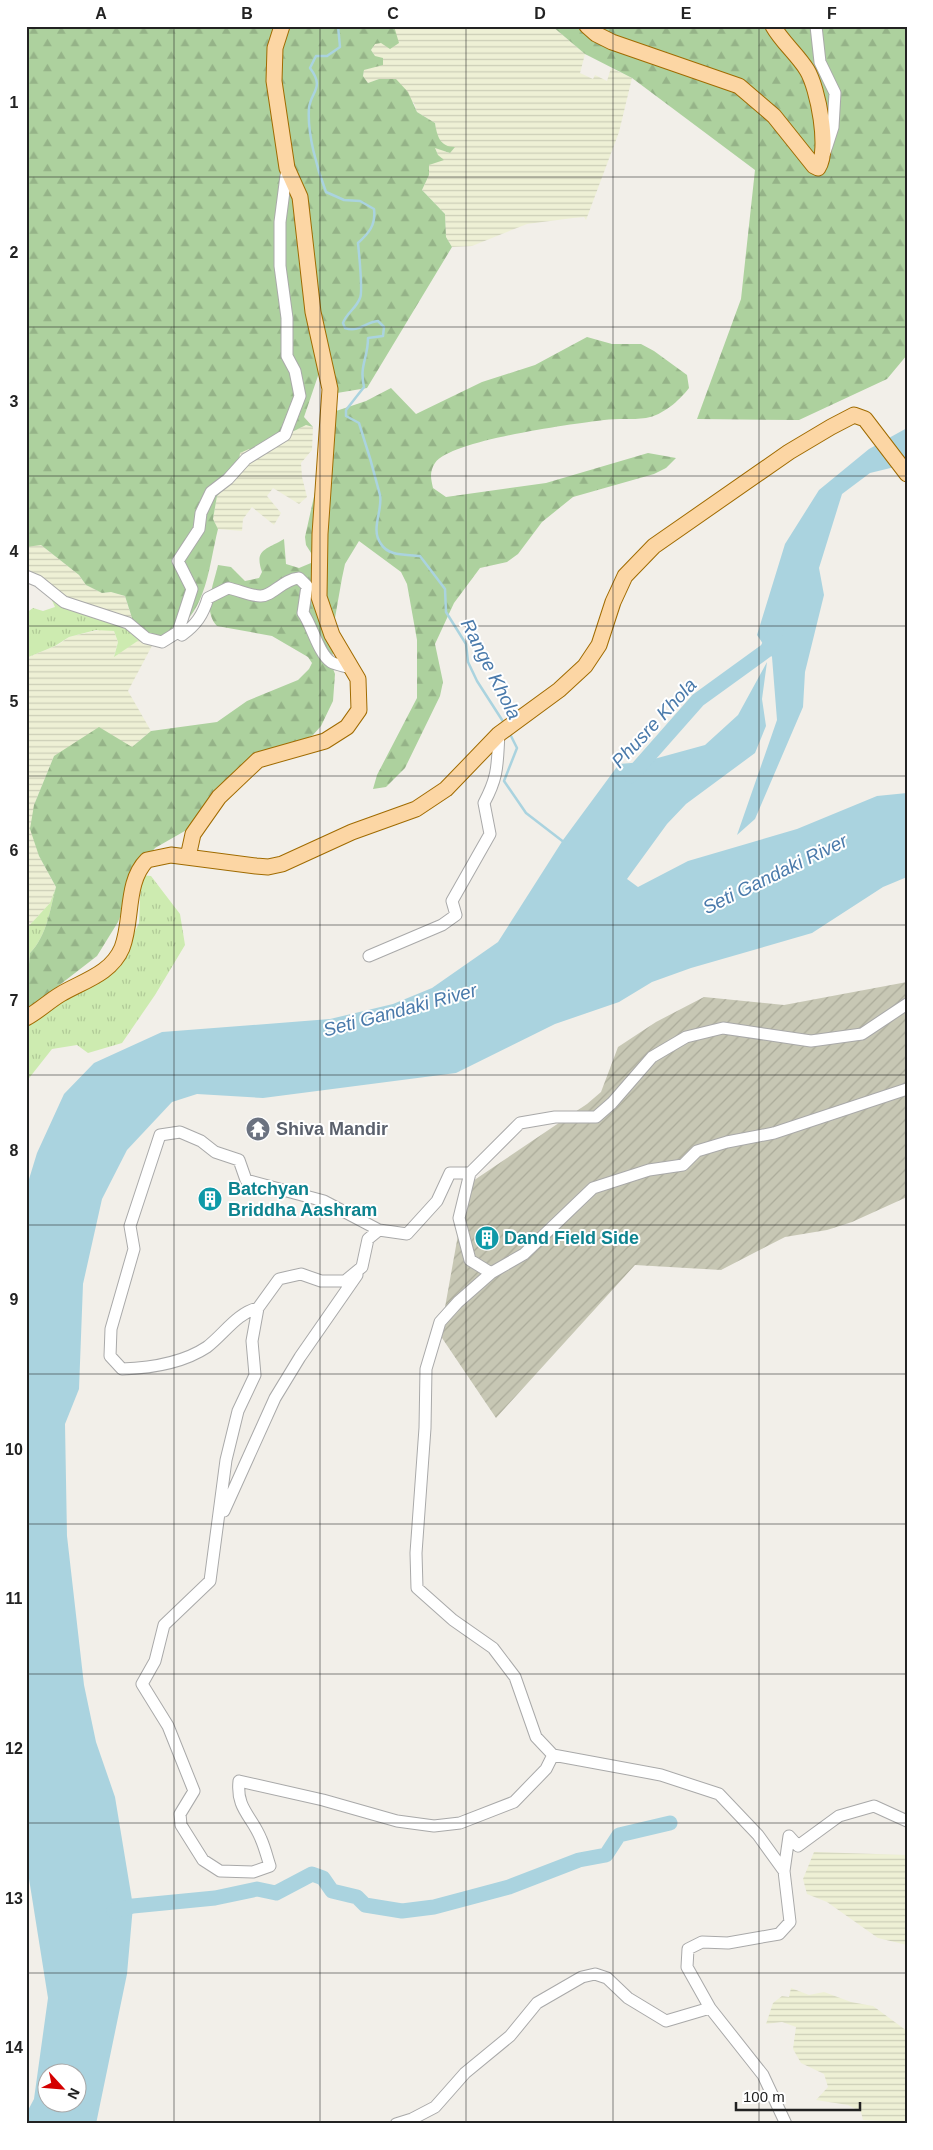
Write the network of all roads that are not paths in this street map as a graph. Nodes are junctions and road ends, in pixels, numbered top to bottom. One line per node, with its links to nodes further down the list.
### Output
1 (282, 26): 6 (main road)
2 (587, 26): 5 (main road)
3 (773, 26): 5 (main road)
4 (816, 26): 5 (street)
5 (822, 158)
6 (287, 168): 9 (street); 10 (main road)
7 (905, 471): 11 (main road)
8 (26, 576): 9 (street)
9 (178, 632): 10 (street)
10 (351, 668): 12 (main road)
11 (499, 734): 12 (main road); 13 (street)
12 (188, 857): 15 (main road)
13 (369, 956)
14 (907, 1004): 17 (street)
15 (26, 1018)
16 (907, 1089): 20 (street)
17 (470, 1173): 18 (street); 20 (street)
18 (379, 1230): 19 (street); 21 (street)
19 (362, 1267): 21 (street); 22 (street)
20 (491, 1273): 23 (street)
21 (258, 1308): 22 (street)
22 (220, 1519): 23 (street)
23 (553, 1755): 25 (street)
24 (907, 1821): 25 (street)
25 (784, 1871): 26 (street)
26 (710, 2008): 27 (street); 28 (street)
27 (396, 2124)
28 (786, 2124)

